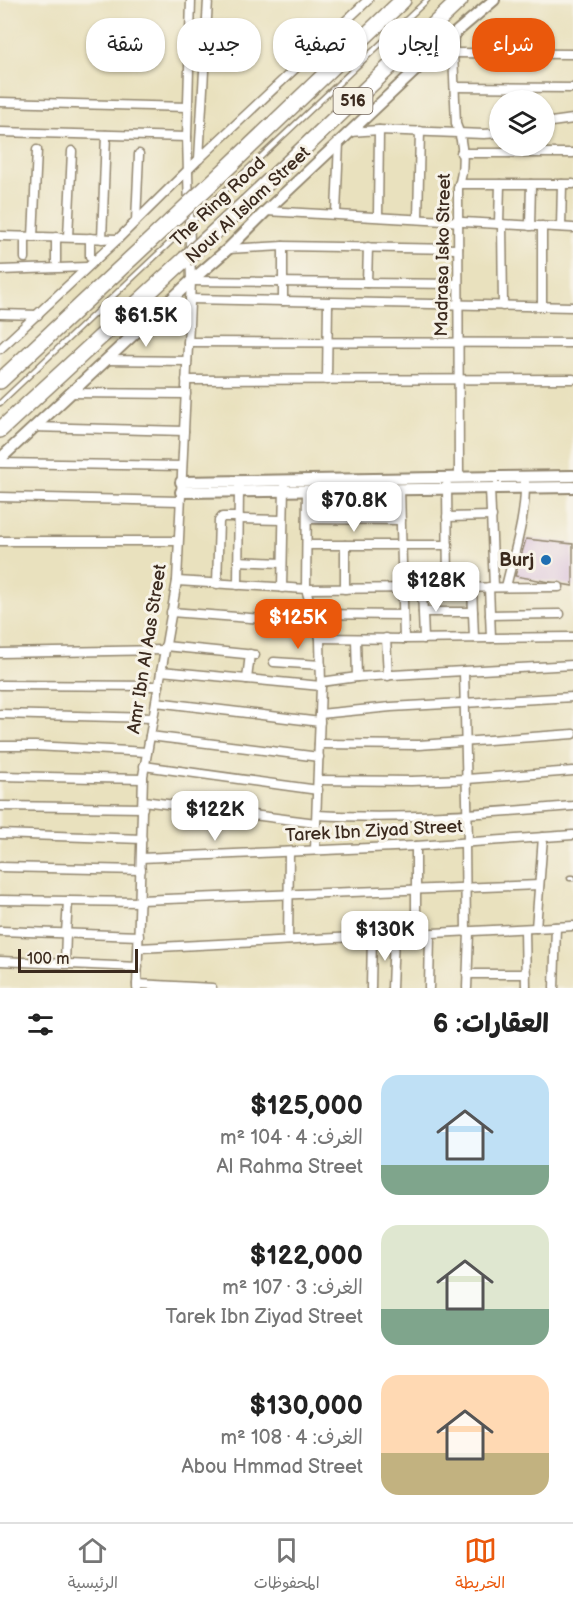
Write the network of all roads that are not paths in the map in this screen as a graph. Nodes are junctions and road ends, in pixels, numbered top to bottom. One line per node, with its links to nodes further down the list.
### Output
1 (191, 0): 16 (street, Amr Ibn Al Aas Street)
2 (208, 0): 33 (street)
3 (368, 0): 33 (street)
4 (404, 0): 92 (highway, The Ring Road / 516, bridge)
5 (426, 0): 95 (lane)
6 (460, 0): 97 (highway, The Ring Road / 516, bridge)
7 (494, 0): 8 (street, Nour Al Islam Street)
8 (460, 29)
9 (460, 53): 10 (street)
10 (573, 54)
11 (414, 72): 22 (street, Nour Al Islam Street)
12 (454, 72): 13 (street, Madrasa Isko Street)
13 (455, 87): 14 (street); 23 (street, Madrasa Isko Street)
14 (573, 88)
15 (0, 102): 16 (street)
16 (187, 108): 26 (street, Amr Ibn Al Aas Street)
17 (573, 119): 18 (street)
18 (555, 121)
19 (379, 130): 20 (street); 22 (street); 42 (street)
20 (420, 131): 23 (street); 43 (street)
21 (0, 132): 25 (street)
22 (350, 132): 27 (street, Nour Al Islam Street)
23 (460, 133): 24 (street); 30 (street, Madrasa Isko Street)
24 (489, 133)
25 (106, 135): 26 (street); 56 (street)
26 (187, 137): 34 (street, Amr Ibn Al Aas Street)
27 (339, 142): 40 (street, Nour Al Islam Street); 41 (street)
28 (37, 150): 52 (street)
29 (72, 151): 54 (street)
30 (461, 153): 31 (street); 35 (street, Madrasa Isko Street)
31 (573, 153)
32 (139, 154): 44 (street)
33 (199, 159): 34 (street)
34 (189, 170): 44 (street); 67 (street, Amr Ibn Al Aas Street)
35 (459, 184): 36 (street); 45 (street, Madrasa Isko Street)
36 (500, 184): 37 (street); 46 (street)
37 (531, 184): 38 (street); 47 (street)
38 (562, 184): 39 (street); 49 (street)
39 (573, 184)
40 (266, 211): 41 (street); 60 (street, Nour Al Islam Street)
41 (336, 213): 42 (street)
42 (378, 216): 43 (street)
43 (418, 219): 45 (street)
44 (136, 221): 57 (street)
45 (458, 221): 46 (street); 61 (street, Madrasa Isko Street)
46 (500, 224): 47 (street); 75 (street)
47 (530, 226): 48 (street)
48 (542, 226): 49 (street); 76 (street)
49 (561, 227): 50 (street)
50 (573, 228)
51 (0, 236): 52 (street)
52 (29, 237): 53 (street); 63 (street)
53 (57, 237): 54 (street); 64 (street)
54 (69, 237): 55 (street)
55 (90, 238): 56 (street); 62 (street)
56 (102, 239): 57 (street)
57 (118, 239): 65 (street)
58 (283, 246): 59 (street); 60 (street); 68 (street)
59 (368, 247): 61 (street); 69 (street)
60 (228, 249): 67 (street, Nour Al Islam Street)
61 (458, 249): 70 (street, Madrasa Isko Street)
62 (90, 256)
63 (25, 258)
64 (56, 261)
65 (87, 267): 66 (street); 79 (street)
66 (0, 270)
67 (191, 281): 68 (street); 71 (street, Amr Ibn Al Aas Street); 86 (street, Nour Al Islam Street)
68 (283, 282): 69 (street); 72 (street)
69 (367, 283): 70 (street)
70 (458, 284): 74 (street, Madrasa Isko Street)
71 (190, 299): 72 (street); 80 (street, Amr Ibn Al Aas Street)
72 (283, 301): 73 (street)
73 (328, 302): 74 (street); 81 (street)
74 (458, 305): 75 (street); 82 (street, Madrasa Isko Street)
75 (503, 306): 76 (street)
76 (542, 307): 77 (street)
77 (573, 307)
78 (0, 314): 79 (street)
79 (38, 315): 83 (street)
80 (188, 342): 81 (street); 87 (street, Amr Ibn Al Aas Street)
81 (328, 342): 82 (street); 91 (street)
82 (458, 342): 84 (street); 88 (street, Madrasa Isko Street)
83 (4, 343): 85 (street)
84 (573, 343)
85 (0, 349)
86 (105, 360): 87 (street); 93 (street, Nour Al Islam Street)
87 (187, 361): 90 (street, Amr Ibn Al Aas Street)
88 (458, 379): 89 (street); 91 (street); 102 (street, Madrasa Isko Street)
89 (573, 379)
90 (186, 380): 91 (street); 94 (street, Amr Ibn Al Aas Street)
91 (327, 380)
92 (0, 381)
93 (70, 393): 94 (street); 96 (street, Nour Al Islam Street)
94 (186, 394): 98 (street, Amr Ibn Al Aas Street)
95 (0, 403)
96 (33, 427): 98 (street); 99 (street, Nour Al Islam Street)
97 (0, 430)
98 (184, 432): 100 (street, Amr Ibn Al Aas Street)
99 (0, 461): 100 (street)
100 (182, 466): 112 (street, Amr Ibn Al Aas Street)
101 (573, 476): 103 (street)
102 (459, 478): 103 (street); 104 (street)
103 (525, 482): 108 (street); 109 (street); 133 (street)
104 (447, 484): 105 (street); 109 (street); 110 (street); 115 (street)
105 (354, 485): 107 (street); 110 (street); 111 (street)
106 (239, 486): 107 (street); 112 (street); 116 (street)
107 (284, 486): 111 (street); 118 (street)
108 (573, 487)
109 (490, 488): 114 (street)
110 (400, 489): 119 (street)
111 (307, 490): 117 (street)
112 (181, 492): 113 (street); 121 (street, Amr Ibn Al Aas Street)
113 (0, 497)
114 (492, 516): 115 (street); 132 (street)
115 (447, 517): 125 (street)
116 (239, 518): 118 (street); 126 (street); 129 (street)
117 (307, 519): 119 (street); 122 (street)
118 (283, 520): 127 (street)
119 (401, 520): 124 (street)
120 (0, 541): 121 (street)
121 (178, 541): 128 (street, Amr Ibn Al Aas Street)
122 (307, 545): 123 (street); 139 (street)
123 (345, 545): 124 (street); 140 (street)
124 (402, 545): 125 (street); 136 (street)
125 (447, 545): 138 (street)
126 (238, 561): 127 (street); 130 (street)
127 (282, 562): 135 (street)
128 (177, 581): 129 (street); 141 (street, Amr Ibn Al Aas Street)
129 (217, 584): 130 (street)
130 (238, 585): 135 (street)
131 (472, 587): 132 (street); 138 (street); 143 (street)
132 (492, 587): 133 (street); 146 (street)
133 (506, 587): 134 (street)
134 (559, 587)
135 (282, 588): 139 (street)
136 (403, 588): 137 (street); 140 (street); 145 (street)
137 (422, 588): 138 (street); 142 (street)
138 (448, 588)
139 (306, 589): 140 (street); 147 (street)
140 (345, 589)
141 (171, 612): 147 (street); 156 (street, Amr Ibn Al Aas Street)
142 (423, 612): 143 (street); 155 (street)
143 (473, 612): 151 (street)
144 (560, 614): 146 (street)
145 (403, 615): 147 (street); 154 (street)
146 (490, 615): 152 (street)
147 (314, 618): 149 (street)
148 (573, 636): 152 (street)
149 (320, 638): 153 (street); 159 (street)
150 (386, 638): 153 (street); 154 (street); 163 (street)
151 (474, 638): 152 (street); 155 (street)
152 (491, 638)
153 (356, 639): 164 (street)
154 (404, 639): 155 (street)
155 (424, 639)
156 (165, 648): 157 (street); 161 (street, Amr Ibn Al Aas Street); 165 (street)
157 (0, 653)
158 (274, 662): 159 (street)
159 (321, 665): 166 (street)
160 (573, 665): 162 (street)
161 (161, 671): 165 (street); 168 (street, Amr Ibn Al Aas Street)
162 (464, 672): 163 (street); 171 (street)
163 (388, 676): 164 (street)
164 (357, 677): 166 (street)
165 (247, 679): 166 (street)
166 (321, 684): 174 (street)
167 (0, 685): 168 (street)
168 (159, 686): 170 (street, Amr Ibn Al Aas Street)
169 (573, 698): 171 (street)
170 (156, 702): 173 (street, Amr Ibn Al Aas Street); 174 (street)
171 (465, 703): 174 (street); 177 (street)
172 (0, 714): 173 (street)
173 (153, 718): 176 (street, Amr Ibn Al Aas Street)
174 (320, 718): 178 (street)
175 (573, 734): 177 (street)
176 (150, 736): 180 (street, Amr Ibn Al Aas Street); 181 (street)
177 (466, 741): 178 (street); 186 (street)
178 (319, 744): 181 (street)
179 (0, 746): 180 (street)
180 (147, 752): 182 (street, Amr Ibn Al Aas Street)
181 (319, 757): 187 (street)
182 (144, 766): 185 (street, Amr Ibn Al Aas Street); 188 (street)
183 (573, 771): 186 (street)
184 (0, 776): 185 (street)
185 (143, 779): 189 (street, Amr Ibn Al Aas Street)
186 (467, 779): 187 (street); 192 (street)
187 (318, 780): 188 (street)
188 (318, 790): 193 (street)
189 (143, 805): 190 (street); 193 (street); 197 (street, Amr Ibn Al Aas Street)
190 (0, 806)
191 (573, 806): 192 (street)
192 (468, 815): 193 (street); 198 (street)
193 (316, 819): 200 (street)
194 (0, 834): 197 (street)
195 (573, 835): 196 (street, Tarek Ibn Ziyad Street)
196 (543, 837): 198 (street, Tarek Ibn Ziyad Street); 205 (street)
197 (142, 839): 202 (street, Amr Ibn Al Aas Street)
198 (467, 843): 199 (street, Tarek Ibn Ziyad Street); 206 (street)
199 (416, 846): 200 (street, Tarek Ibn Ziyad Street); 207 (street)
200 (315, 850): 201 (street, Tarek Ibn Ziyad Street)
201 (289, 852): 202 (street, Tarek Ibn Ziyad Street); 208 (street)
202 (141, 858): 204 (street, Amr Ibn Al Aas Street)
203 (0, 867): 204 (street)
204 (141, 870): 211 (street, Amr Ibn Al Aas Street)
205 (539, 885): 206 (street); 214 (street)
206 (465, 887): 207 (street); 217 (street)
207 (416, 890): 208 (street); 220 (street)
208 (288, 895): 211 (street); 224 (street)
209 (0, 900): 210 (street)
210 (68, 901): 211 (street); 218 (street)
211 (140, 902): 222 (street, Amr Ibn Al Aas Street)
212 (573, 926): 213 (street)
213 (556, 927): 214 (street); 238 (street)
214 (536, 928): 215 (street)
215 (525, 929): 217 (street); 230 (street)
216 (0, 931): 218 (street)
217 (468, 932): 219 (street); 229 (street)
218 (66, 933): 222 (street); 227 (street)
219 (430, 933): 220 (street); 235 (street)
220 (416, 934): 221 (street)
221 (394, 935): 223 (street); 234 (street)
222 (139, 936): 225 (street, Amr Ibn Al Aas Street)
223 (372, 936): 224 (street); 233 (street)
224 (288, 940): 225 (street)
225 (139, 948): 228 (street, Amr Ibn Al Aas Street)
226 (0, 961): 227 (street)
227 (65, 964): 228 (street)
228 (138, 967): 231 (street, Amr Ibn Al Aas Street)
229 (467, 974): 230 (street); 236 (street)
230 (526, 974): 237 (street)
231 (137, 986): 232 (street)
232 (212, 988)
233 (371, 988)
234 (392, 988)
235 (429, 988)
236 (467, 988)
237 (526, 988)
238 (554, 988)

